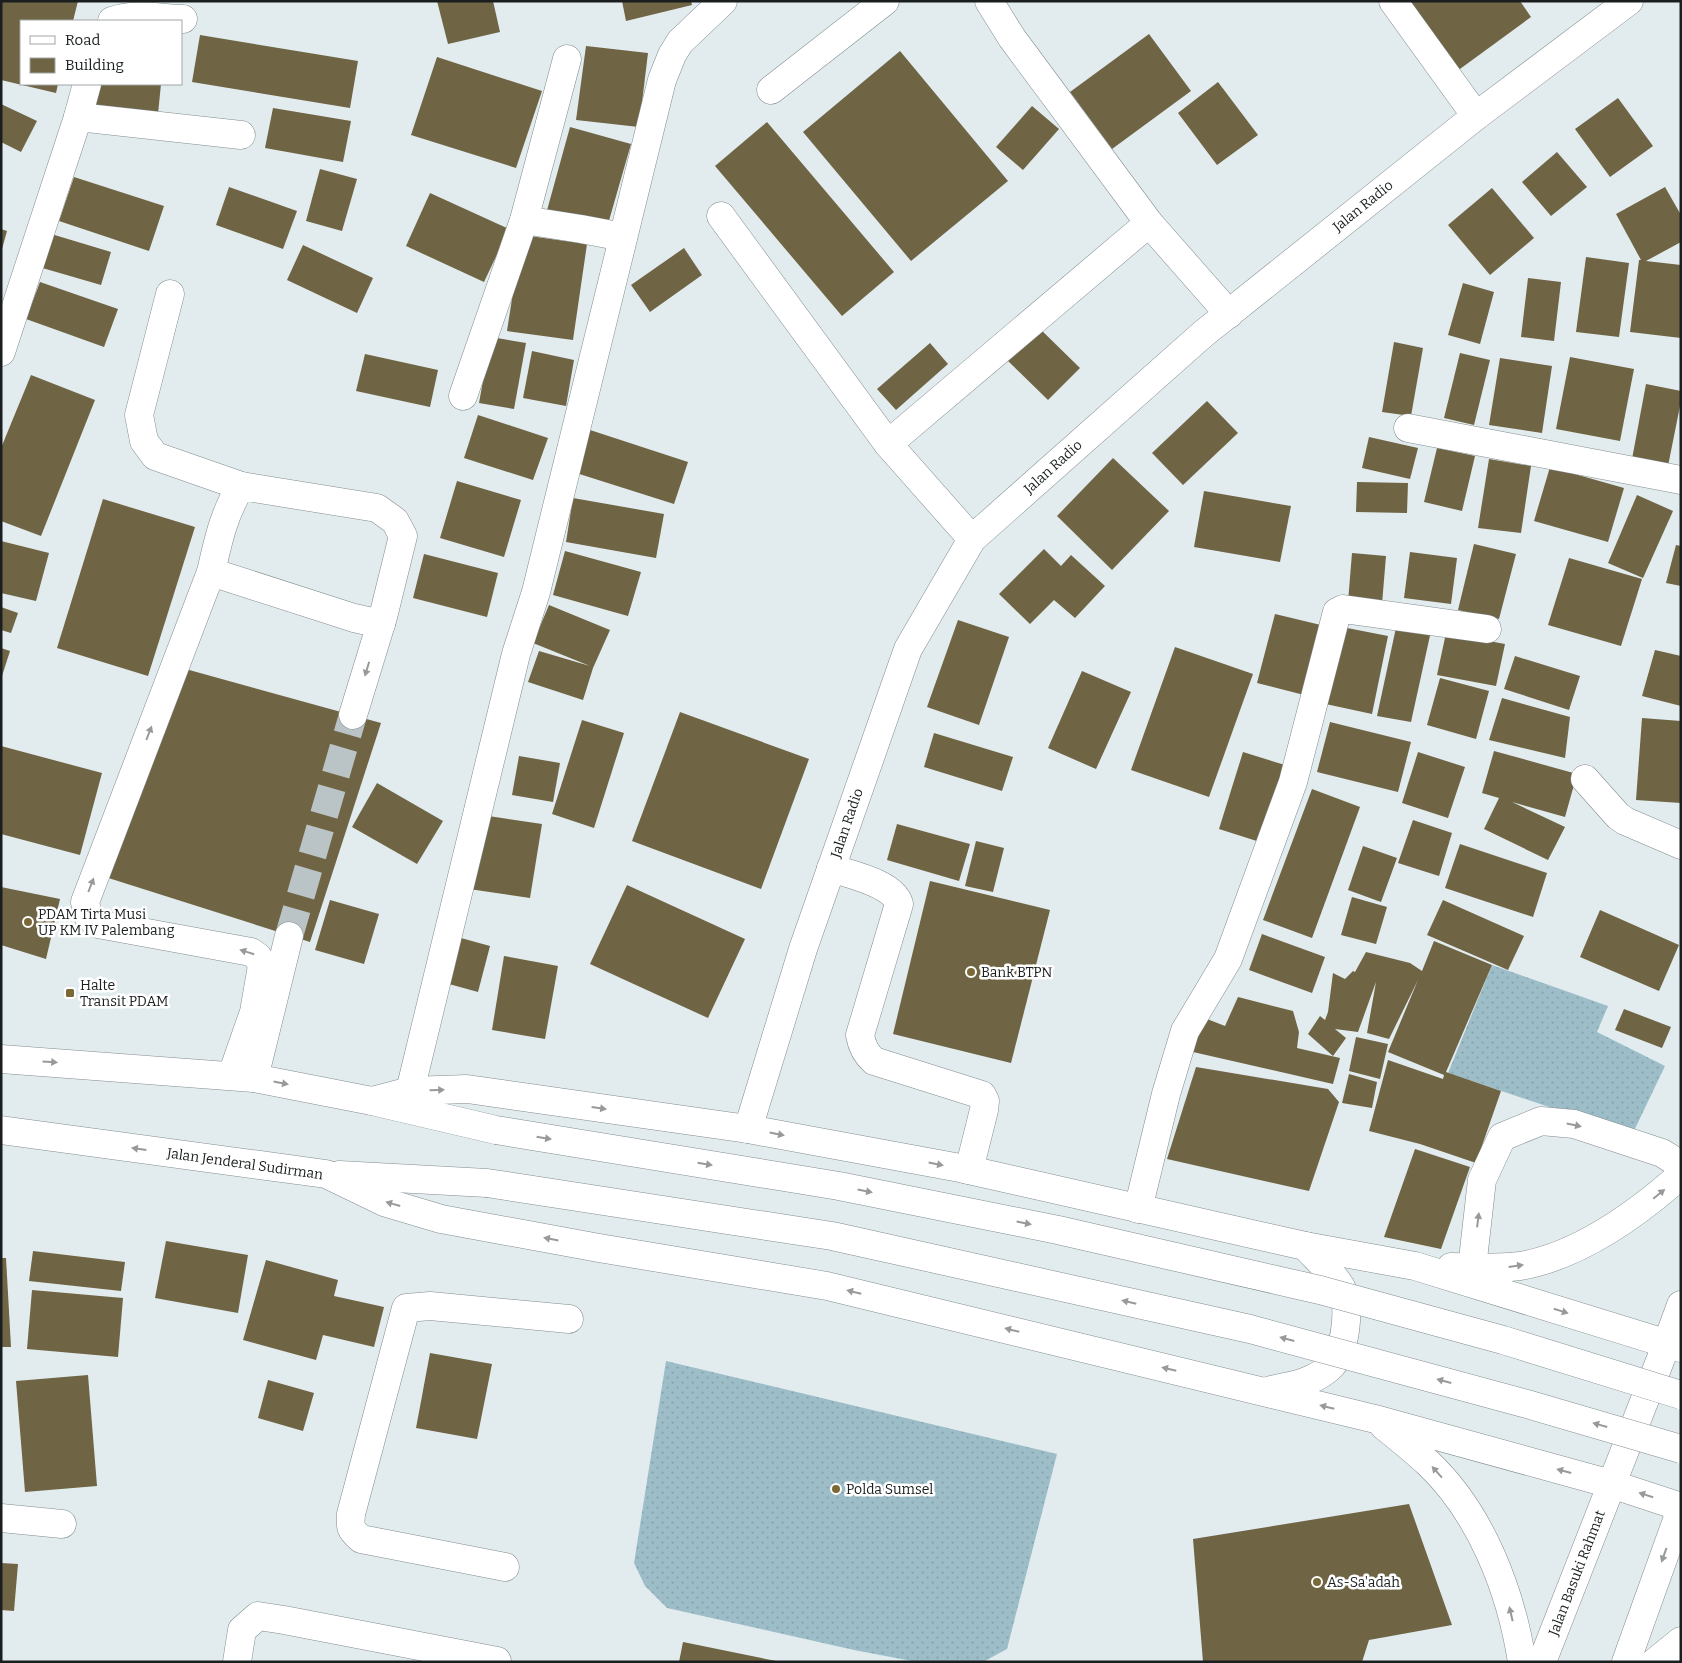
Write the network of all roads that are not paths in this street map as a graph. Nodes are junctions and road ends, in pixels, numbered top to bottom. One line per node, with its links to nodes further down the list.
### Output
1 (885, 1): 10 (main road)
2 (989, 1): 16 (main road)
3 (1393, 1): 11 (main road)
4 (1629, 1): 11 (main road, Jalan Radio)
5 (722, 2): 17 (main road)
6 (182, 19): 7 (main road)
7 (115, 20)
8 (566, 59): 15 (main road)
9 (87, 85): 12 (main road)
10 (771, 90)
11 (1476, 116): 19 (main road, Jalan Radio)
12 (78, 117): 13 (main road); 20 (main road)
13 (241, 135)
14 (721, 216): 23 (main road)
15 (524, 220): 17 (main road); 21 (main road)
16 (1149, 223): 19 (main road); 23 (main road)
17 (623, 237): 37 (main road)
18 (170, 294): 25 (main road)
19 (1229, 314): 26 (main road, Jalan Radio)
20 (1, 352)
21 (462, 396)
22 (1408, 428): 24 (main road)
23 (888, 444): 26 (main road)
24 (1681, 480)
25 (241, 486): 27 (main road); 28 (main road)
26 (972, 539): 33 (main road, Jalan Radio)
27 (211, 572): 28 (main road); 36 (main road, one-way to 27)
28 (381, 624): 30 (main road, one-way to 30)
29 (1487, 629): 45 (main road)
30 (353, 715)
31 (1585, 779): 32 (main road)
32 (1681, 846)
33 (831, 868): 39 (main road, Jalan Radio); 42 (main road)
34 (288, 936): 36 (main road)
35 (1, 1059): 36 (main road, one-way to 36)
36 (243, 1077): 38 (main road, one-way to 38)
37 (410, 1091): 38 (main road); 39 (main road, one-way to 39)
38 (372, 1101): 53 (main road, one-way to 53, bridge)
39 (748, 1129): 42 (main road, one-way to 42)
40 (1, 1130): 43 (main road, Jalan Jenderal Sudirman, one-way to 40)
41 (1681, 1165): 48 (main road, one-way to 41)
42 (969, 1170): 45 (main road)
43 (326, 1174): 52 (main road, Jalan Jenderal Sudirman, one-way to 43); 55 (main road, one-way to 43, bridge)
44 (1681, 1175): 48 (main road, one-way to 44)
45 (1138, 1209): 46 (main road)
46 (1305, 1246): 47 (main road); 52 (main road)
47 (1415, 1266): 48 (main road); 51 (main road, one-way to 51)
48 (1472, 1268)
49 (1681, 1305): 51 (main road, Jalan Basuki Rahmat)
50 (569, 1320): 60 (main road)
51 (1674, 1346): 56 (main road, Jalan Basuki Rahmat)
52 (1264, 1392): 54 (main road, Jalan Jenderal Sudirman, one-way to 52)
53 (1681, 1395)
54 (1375, 1419): 56 (main road, Jalan Jenderal Sudirman, one-way to 54); 65 (main road, one-way to 54)
55 (1681, 1449)
56 (1611, 1484): 57 (main road, Jalan Jenderal Sudirman, one-way to 56); 66 (main road, Jalan Basuki Rahmat)
57 (1681, 1508): 67 (main road, one-way to 67)
58 (1, 1518): 59 (main road)
59 (62, 1524)
60 (505, 1567)
61 (1681, 1641): 68 (main road)
62 (458, 1658): 63 (main road); 64 (main road)
63 (496, 1661)
64 (237, 1662)
65 (1522, 1662)
66 (1542, 1662)
67 (1626, 1662)
68 (1655, 1662)

